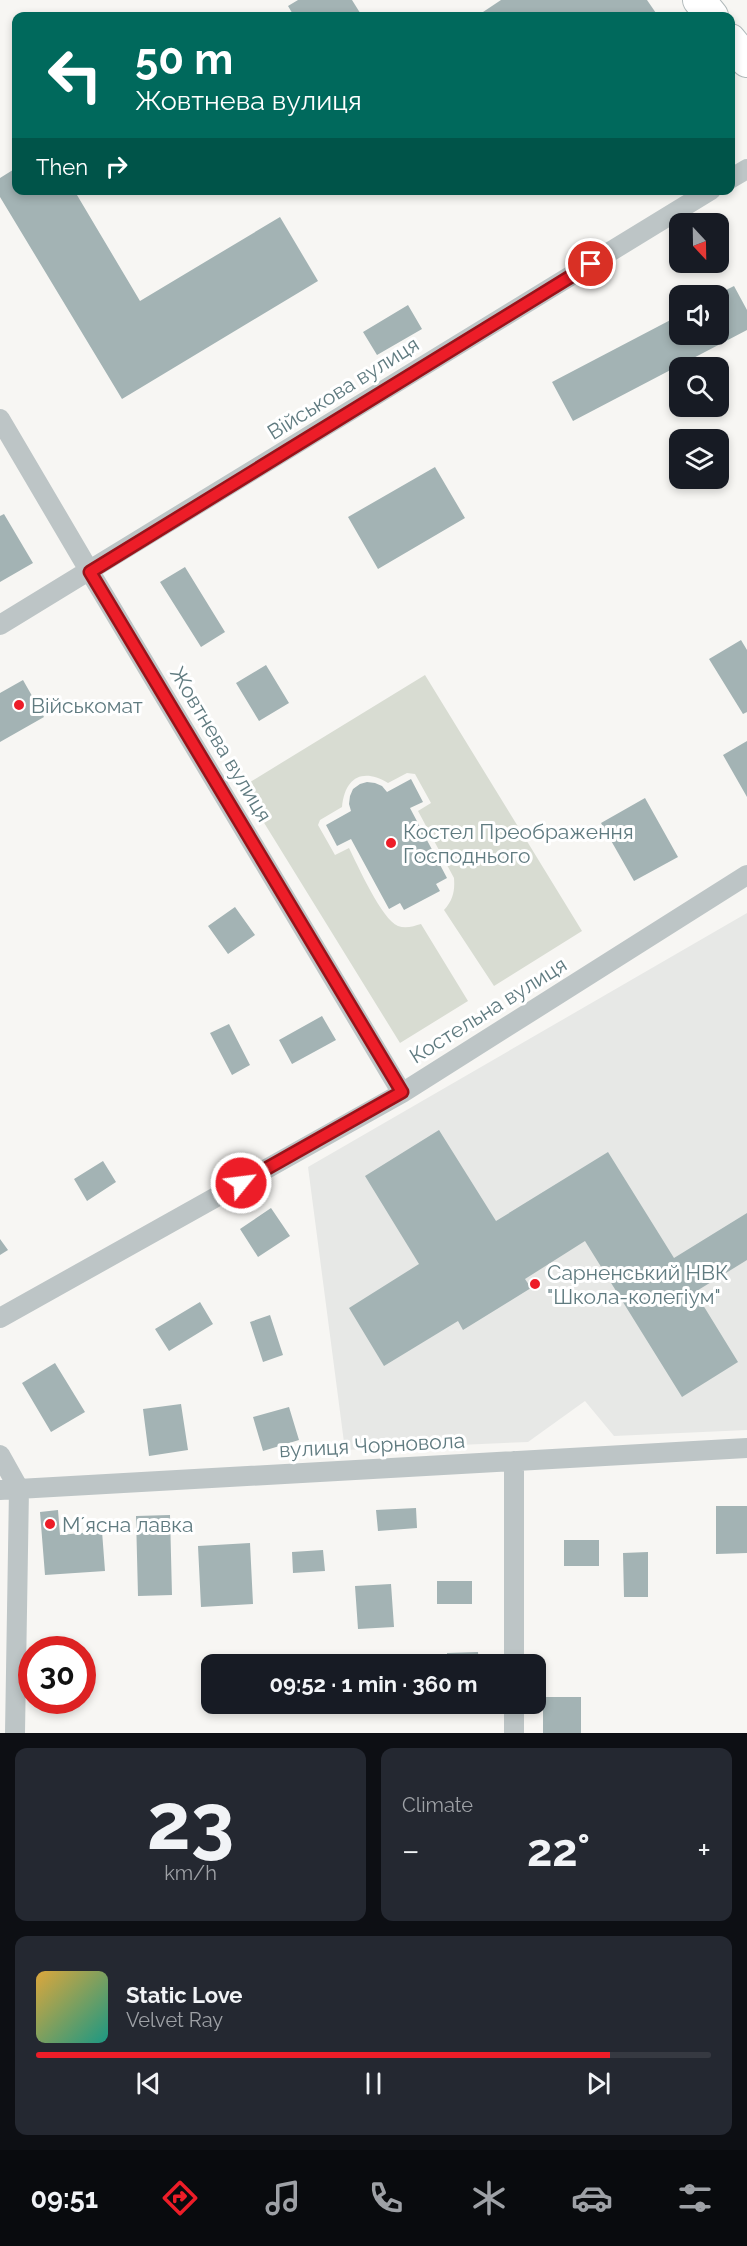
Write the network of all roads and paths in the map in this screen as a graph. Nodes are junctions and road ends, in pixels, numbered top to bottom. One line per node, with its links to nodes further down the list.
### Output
1 (699, 0): 2 (main road)
2 (709, 12)
3 (735, 46): 4 (main road)
4 (747, 61)
5 (703, 195): 7 (street, Військова вулиця)
6 (0, 419): 7 (street, Жовтнева вулиця)
7 (90, 572): 8 (street, Військова вулиця); 10 (street, Жовтнева вулиця)
8 (0, 625)
9 (747, 875): 10 (street, Костельна вулиця)
10 (402, 1092): 11 (street, Костельна вулиця)
11 (0, 1318)
12 (747, 1448): 14 (street, вулиця Чорновола)
13 (0, 1455): 15 (street)
14 (514, 1461): 15 (street, вулиця Чорновола); 16 (street)
15 (10, 1490): 18 (street)
16 (514, 1654)
17 (514, 1714): 19 (street)
18 (15, 1733)
19 (514, 1733)

